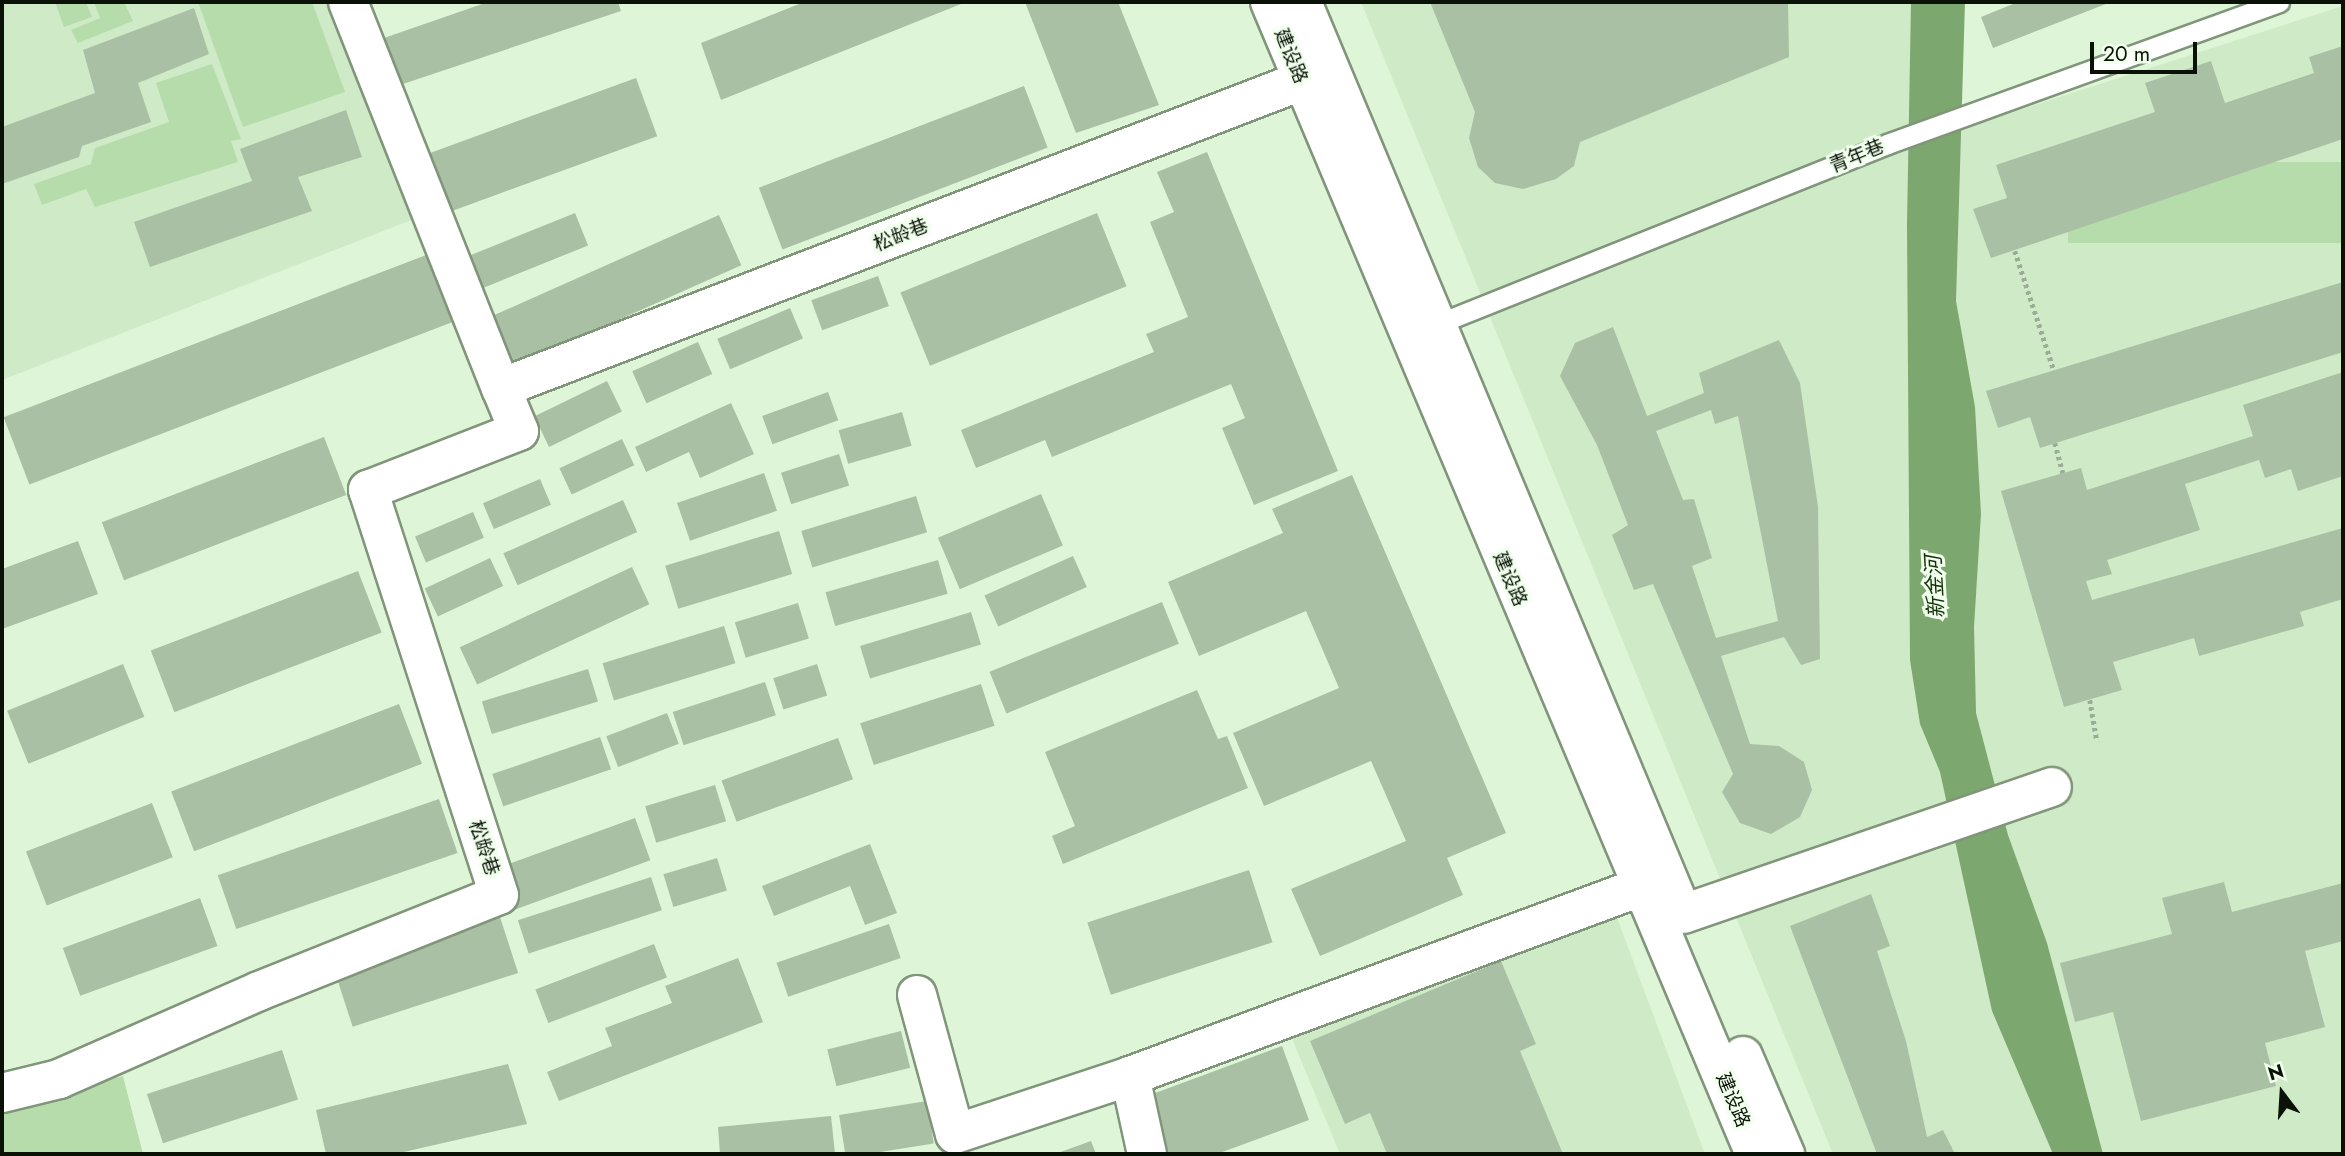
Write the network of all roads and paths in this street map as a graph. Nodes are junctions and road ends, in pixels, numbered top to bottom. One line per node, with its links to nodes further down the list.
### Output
1 (348, 2): 9 (street, 松龄巷)
2 (1270, 2): 5 (street, 建设路)
3 (1302, 2): 7 (street, 建设路)
4 (2279, 2): 7 (lane, 青年巷)
5 (1301, 81): 9 (street, 松龄巷); 15 (street, 建设路)
6 (2015, 250): 8 (path)
7 (1440, 323): 16 (street, 建设路)
8 (2054, 370)
9 (501, 388): 19 (street, 松龄巷)
10 (2055, 443): 11 (path)
11 (2063, 473)
12 (2090, 700): 13 (path)
13 (2097, 741)
14 (2052, 787): 16 (street)
15 (1643, 886): 18 (street); 21 (street, 建设路)
16 (1683, 914): 22 (street, 建设路)
17 (917, 995): 18 (street)
18 (1130, 1076): 20 (street)
19 (2, 1093)
20 (1147, 1154)
21 (1755, 1154)
22 (1785, 1154)

